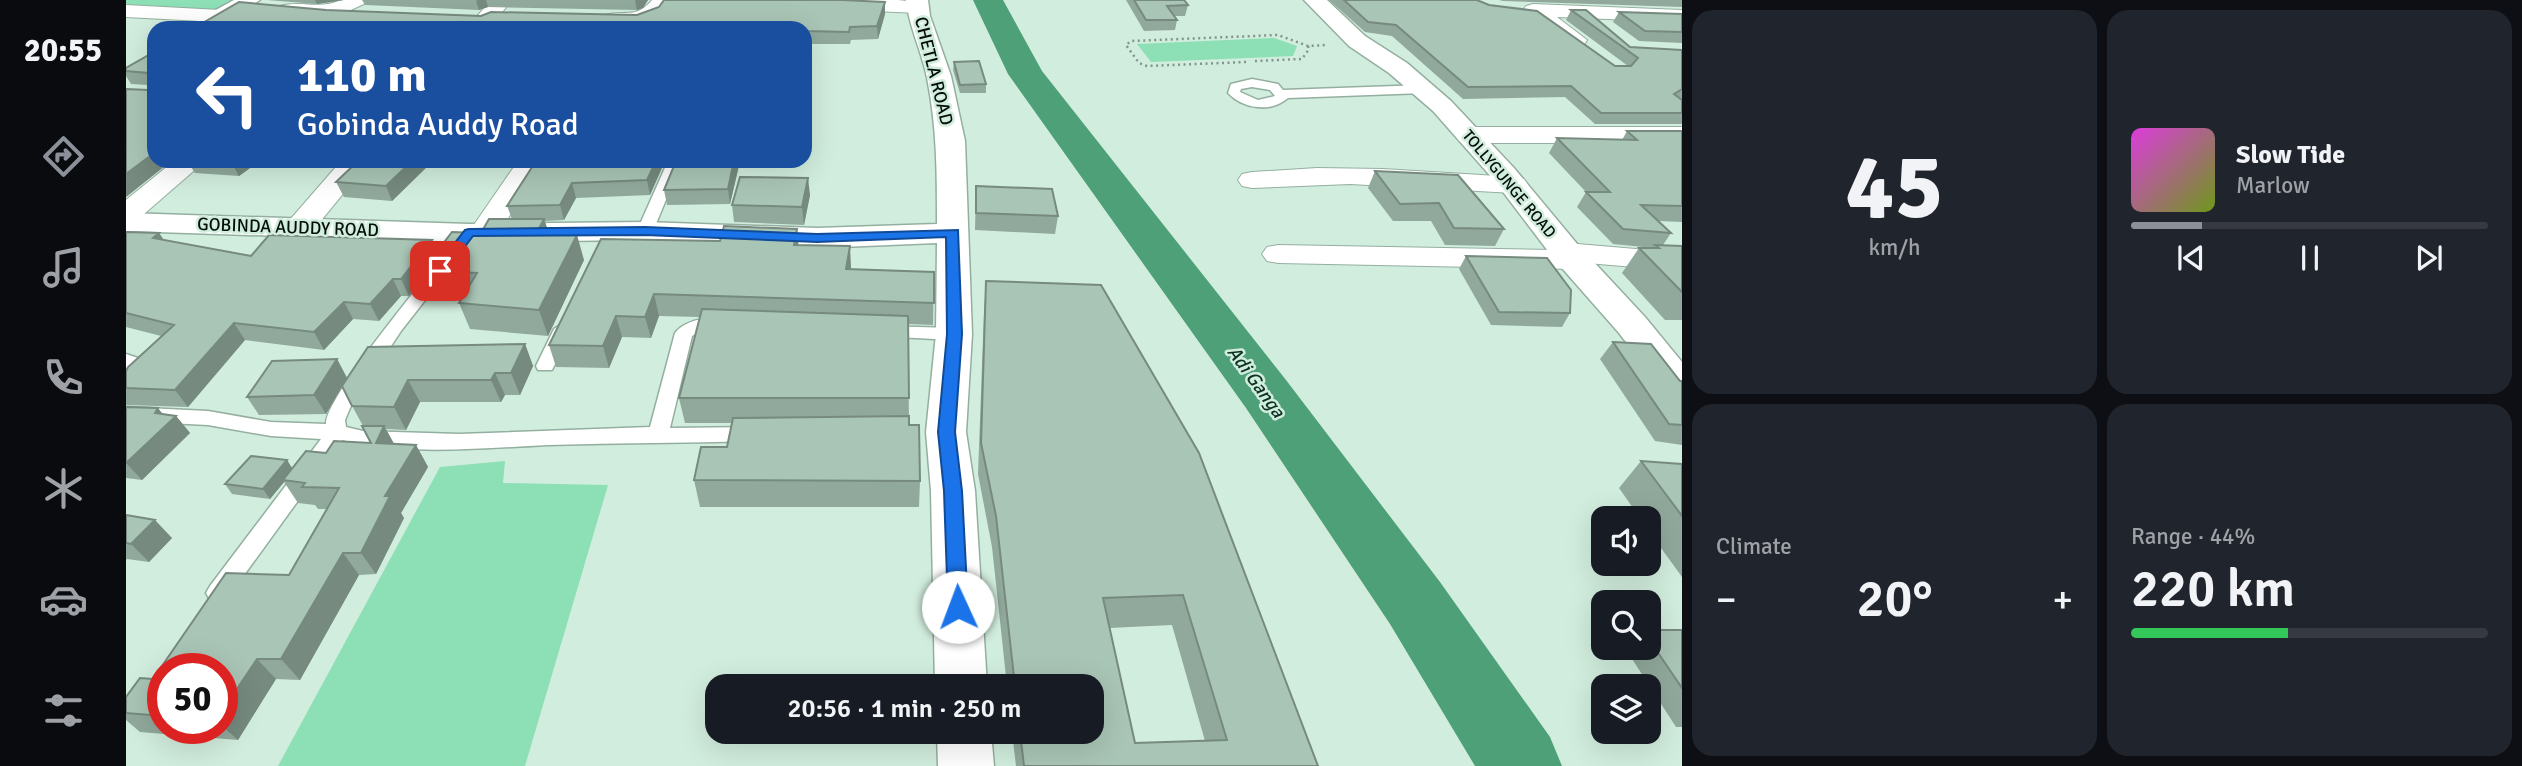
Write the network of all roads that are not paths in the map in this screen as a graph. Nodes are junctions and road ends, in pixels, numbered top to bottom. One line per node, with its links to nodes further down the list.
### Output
1 (662, 0): 14 (street)
2 (760, 0): 5 (street)
3 (1315, 0): 19 (street, TOLLYGUNGE ROAD)
4 (245, 2): 6 (street); 12 (street)
5 (918, 4): 33 (street, CHETLA ROAD)
6 (363, 7)
7 (508, 8): 16 (street)
8 (1511, 10): 9 (street)
9 (1533, 10): 11 (street); 18 (street)
10 (126, 11): 12 (street)
11 (1585, 14): 13 (street); 17 (street)
12 (220, 16): 15 (street)
13 (1682, 16)
14 (594, 19)
15 (212, 21)
16 (478, 21)
17 (1612, 36)
18 (1596, 54)
19 (1424, 89): 20 (lane); 21 (street, TOLLYGUNGE ROAD)
20 (1282, 94)
21 (1468, 135): 22 (street); 28 (street, TOLLYGUNGE ROAD)
22 (1682, 135)
23 (184, 168): 29 (street)
24 (350, 168): 30 (street)
25 (526, 168): 32 (street)
26 (672, 168): 31 (lane)
27 (1252, 180): 28 (street)
28 (1514, 185): 35 (street, TOLLYGUNGE ROAD)
29 (129, 223): 30 (street, GOBINDA AUDDY ROAD)
30 (299, 228): 32 (street, GOBINDA AUDDY ROAD)
31 (645, 231): 32 (street, GOBINDA AUDDY ROAD); 33 (street, GOBINDA AUDDY ROAD)
32 (476, 232): 46 (lane)
33 (953, 233): 40 (street, CHETLA ROAD)
34 (1278, 254): 35 (street)
35 (1569, 256): 36 (street); 43 (street, TOLLYGUNGE ROAD)
36 (1682, 262)
37 (568, 317): 42 (lane)
38 (737, 326): 48 (lane)
39 (859, 331): 40 (lane)
40 (954, 334): 50 (street, CHETLA ROAD)
41 (126, 360): 44 (lane)
42 (545, 366)
43 (1682, 388)
44 (126, 394)
45 (126, 414): 46 (lane)
46 (337, 432): 48 (lane); 49 (lane)
47 (771, 433): 48 (lane)
48 (658, 434)
49 (203, 615)
50 (961, 674)
51 (965, 744): 52 (street)
52 (967, 766)

